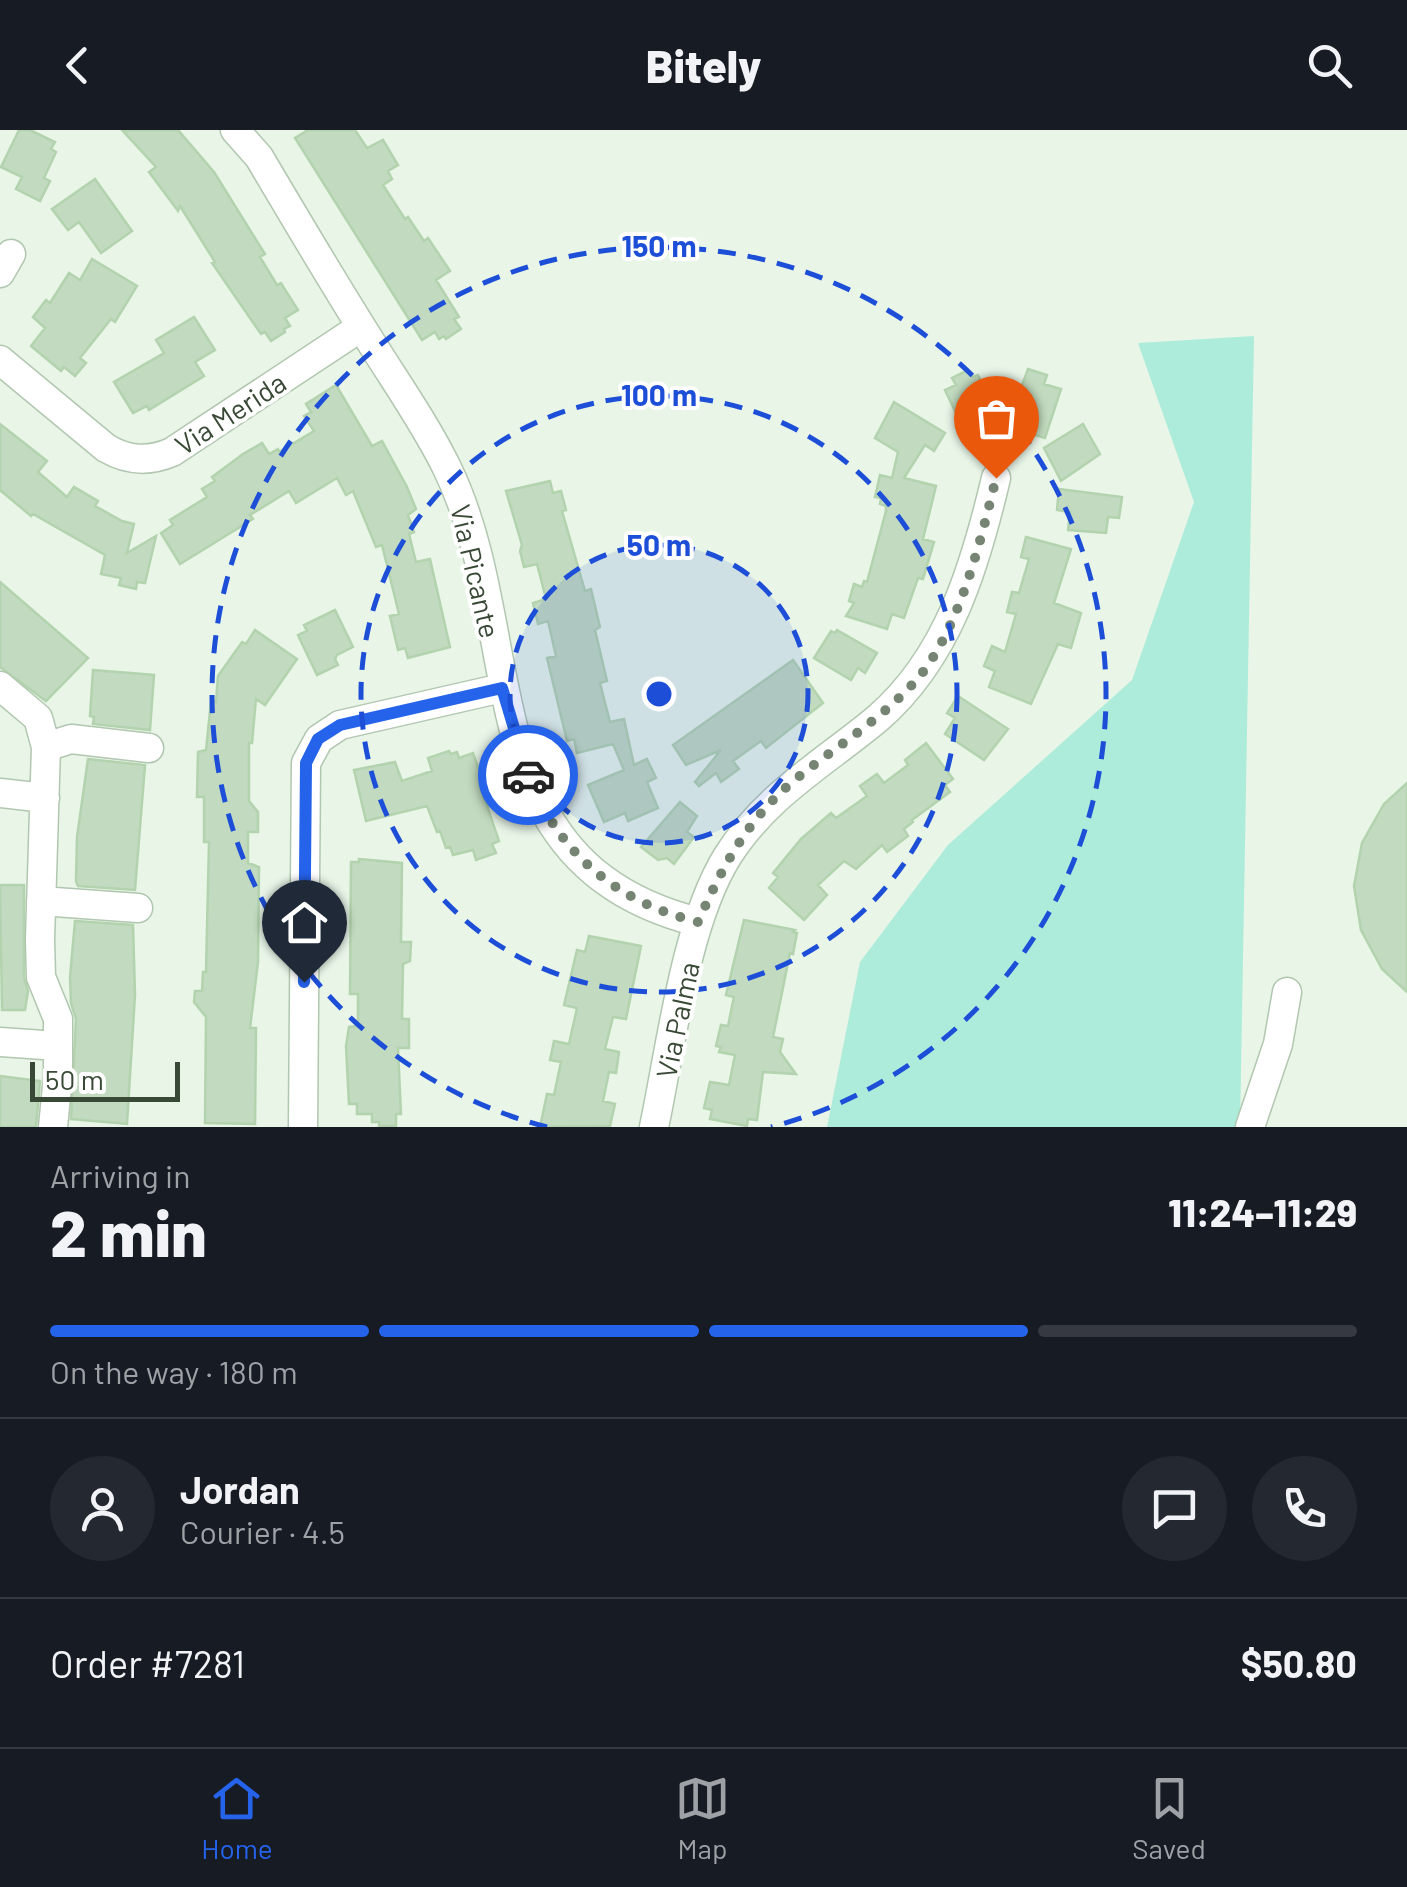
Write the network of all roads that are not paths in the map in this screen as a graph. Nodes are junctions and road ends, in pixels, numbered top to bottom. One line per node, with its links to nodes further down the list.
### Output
1 (236, 130): 2 (street, Via Picante)
2 (361, 327): 3 (street, Via Merida); 6 (street, Via Picante)
3 (0, 360)
4 (996, 478): 13 (street, Via Palma)
5 (0, 686): 7 (street)
6 (502, 688): 13 (street, Via Picante); 18 (street)
7 (46, 748): 8 (street); 10 (street)
8 (149, 748)
9 (0, 794): 10 (street)
10 (45, 798): 11 (street)
11 (41, 901): 12 (street); 16 (street)
12 (138, 908)
13 (698, 922): 19 (street, Via Palma)
14 (1287, 992): 20 (street)
15 (0, 1042): 16 (street)
16 (58, 1046): 17 (street)
17 (53, 1127)
18 (303, 1127)
19 (654, 1127)
20 (1250, 1127)

